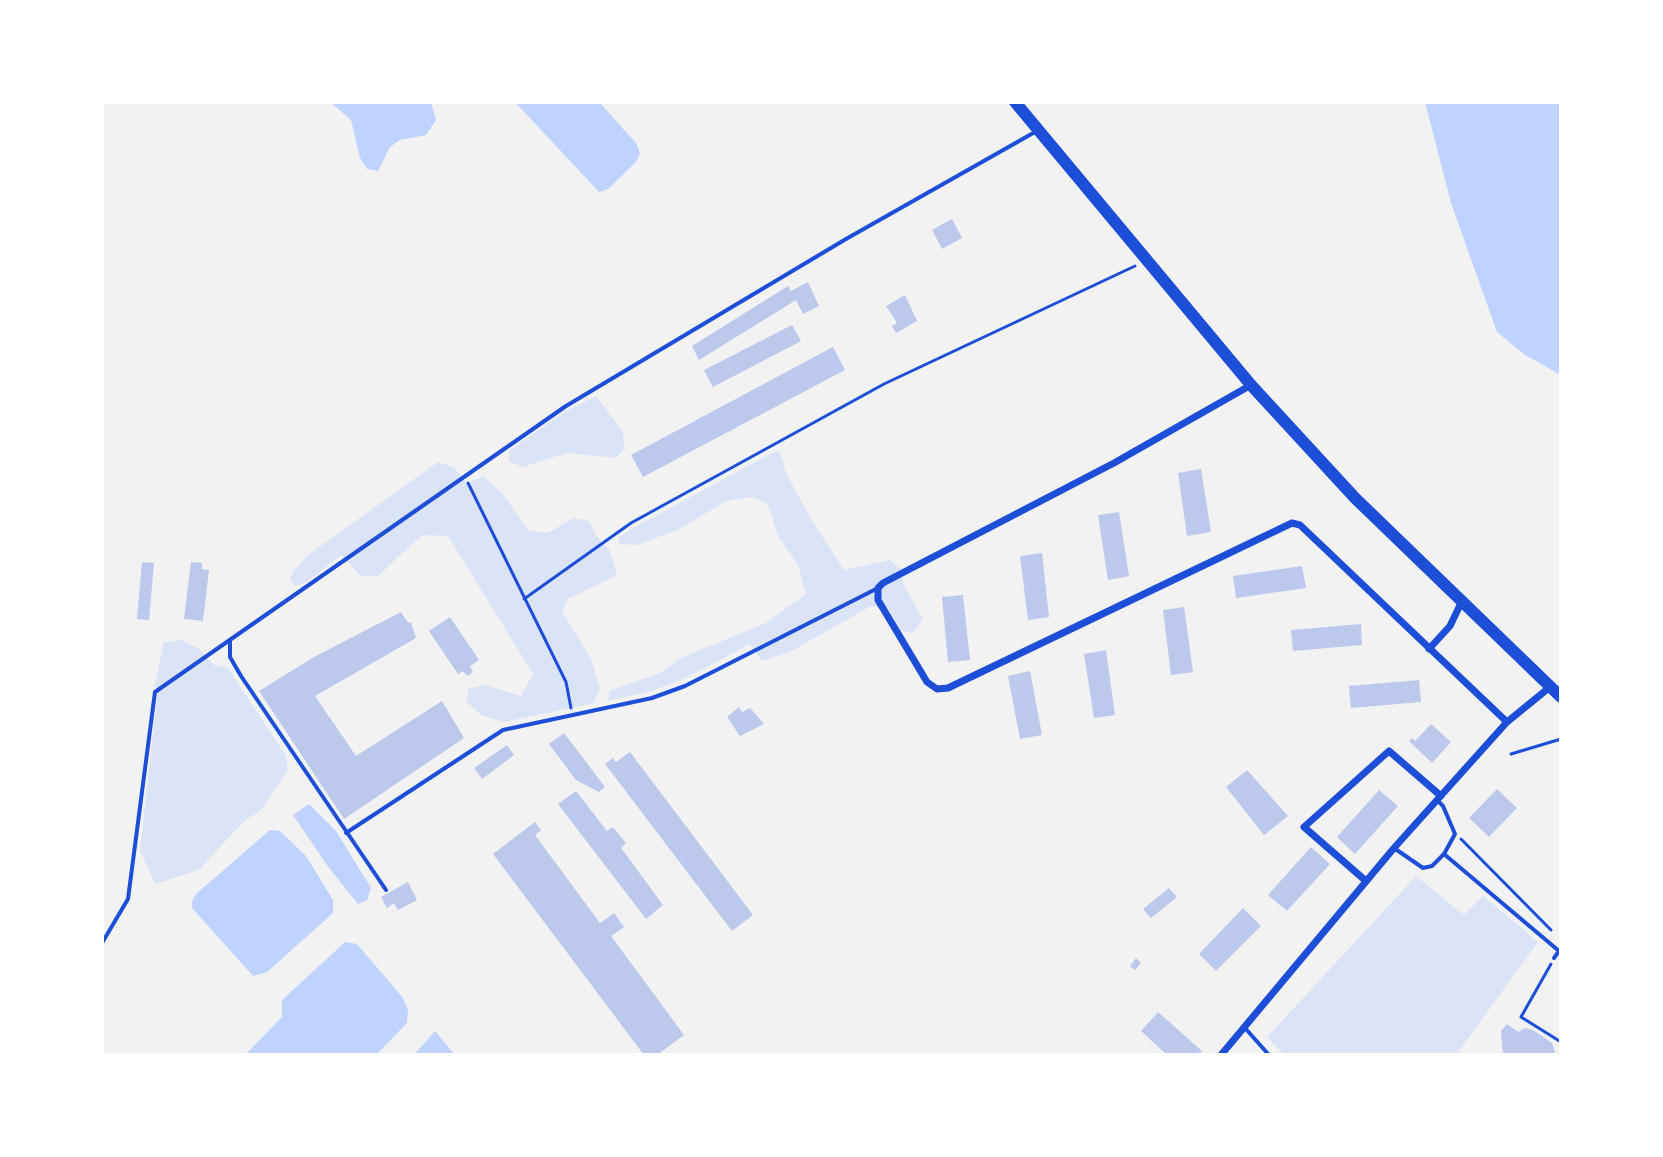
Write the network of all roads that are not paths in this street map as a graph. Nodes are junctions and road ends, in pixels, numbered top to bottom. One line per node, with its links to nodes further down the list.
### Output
1 (1015, 102): 2 (main road)
2 (1038, 131): 3 (main road); 6 (lane)
3 (1251, 385): 4 (street); 5 (main road)
4 (878, 588): 7 (street); 12 (lane)
5 (1461, 603): 7 (street); 8 (main road)
6 (230, 640): 12 (lane); 17 (lane)
7 (1429, 649): 10 (street)
8 (1550, 687): 9 (main road); 10 (street)
9 (1561, 697)
10 (1507, 722): 11 (street)
11 (1439, 798): 13 (street); 14 (lane); 15 (street)
12 (346, 833): 16 (lane)
13 (1394, 848): 14 (lane); 15 (street)
14 (1444, 854): 18 (lane)
15 (1366, 881): 19 (street)
16 (386, 890)
17 (102, 943)
18 (1554, 958)
19 (1245, 1028): 20 (street); 21 (lane)
20 (1221, 1055)
21 (1269, 1055)

